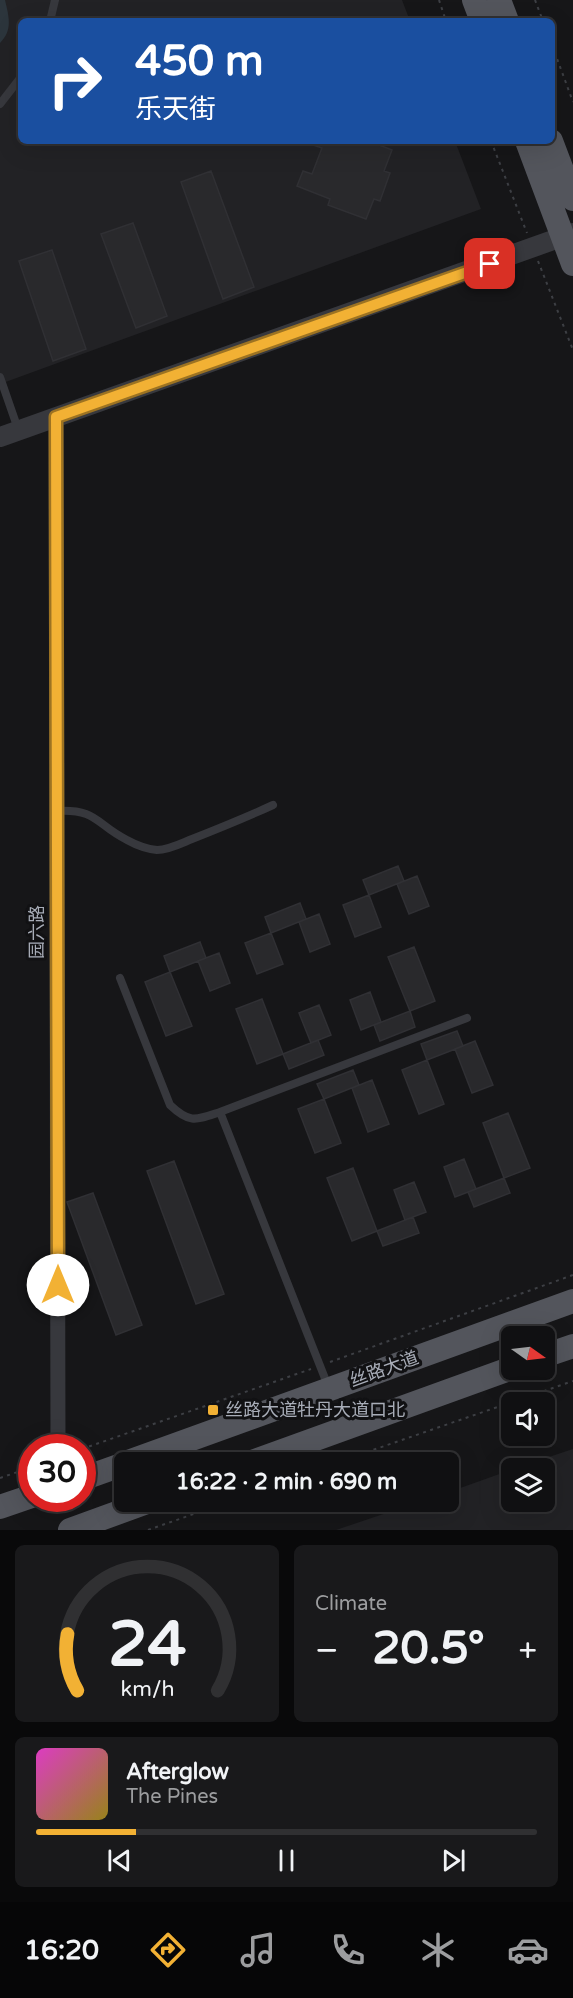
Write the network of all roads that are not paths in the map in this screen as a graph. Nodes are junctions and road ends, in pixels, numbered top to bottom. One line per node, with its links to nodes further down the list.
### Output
1 (55, 0): 4 (lane)
2 (474, 0): 5 (main road)
3 (499, 0): 6 (main road)
4 (51, 18)
5 (481, 18)
6 (506, 18)
7 (18, 81): 8 (lane)
8 (0, 104)
9 (528, 144): 12 (main road)
10 (552, 144): 11 (main road)
11 (573, 199)
12 (567, 231): 13 (main road); 15 (street); 16 (street)
13 (573, 264)
14 (0, 376): 16 (lane)
15 (56, 417): 16 (street); 18 (street, 园六路)
16 (6, 431)
17 (273, 805): 18 (lane)
18 (57, 811): 27 (street, 园六路)
19 (120, 978): 21 (lane)
20 (467, 1018): 21 (lane)
21 (220, 1112): 26 (lane)
22 (573, 1301): 26 (main road, 丝路大道)
23 (573, 1346): 24 (main road)
24 (555, 1352)
25 (501, 1372): 29 (main road)
26 (330, 1390): 28 (main road, 丝路大道)
27 (58, 1434)
28 (157, 1452)
29 (280, 1452)
30 (114, 1467): 31 (main road, 丝路大道)
31 (96, 1474)
32 (18, 1501): 33 (main road)
33 (0, 1507)
34 (120, 1512): 35 (main road)
35 (70, 1530)

